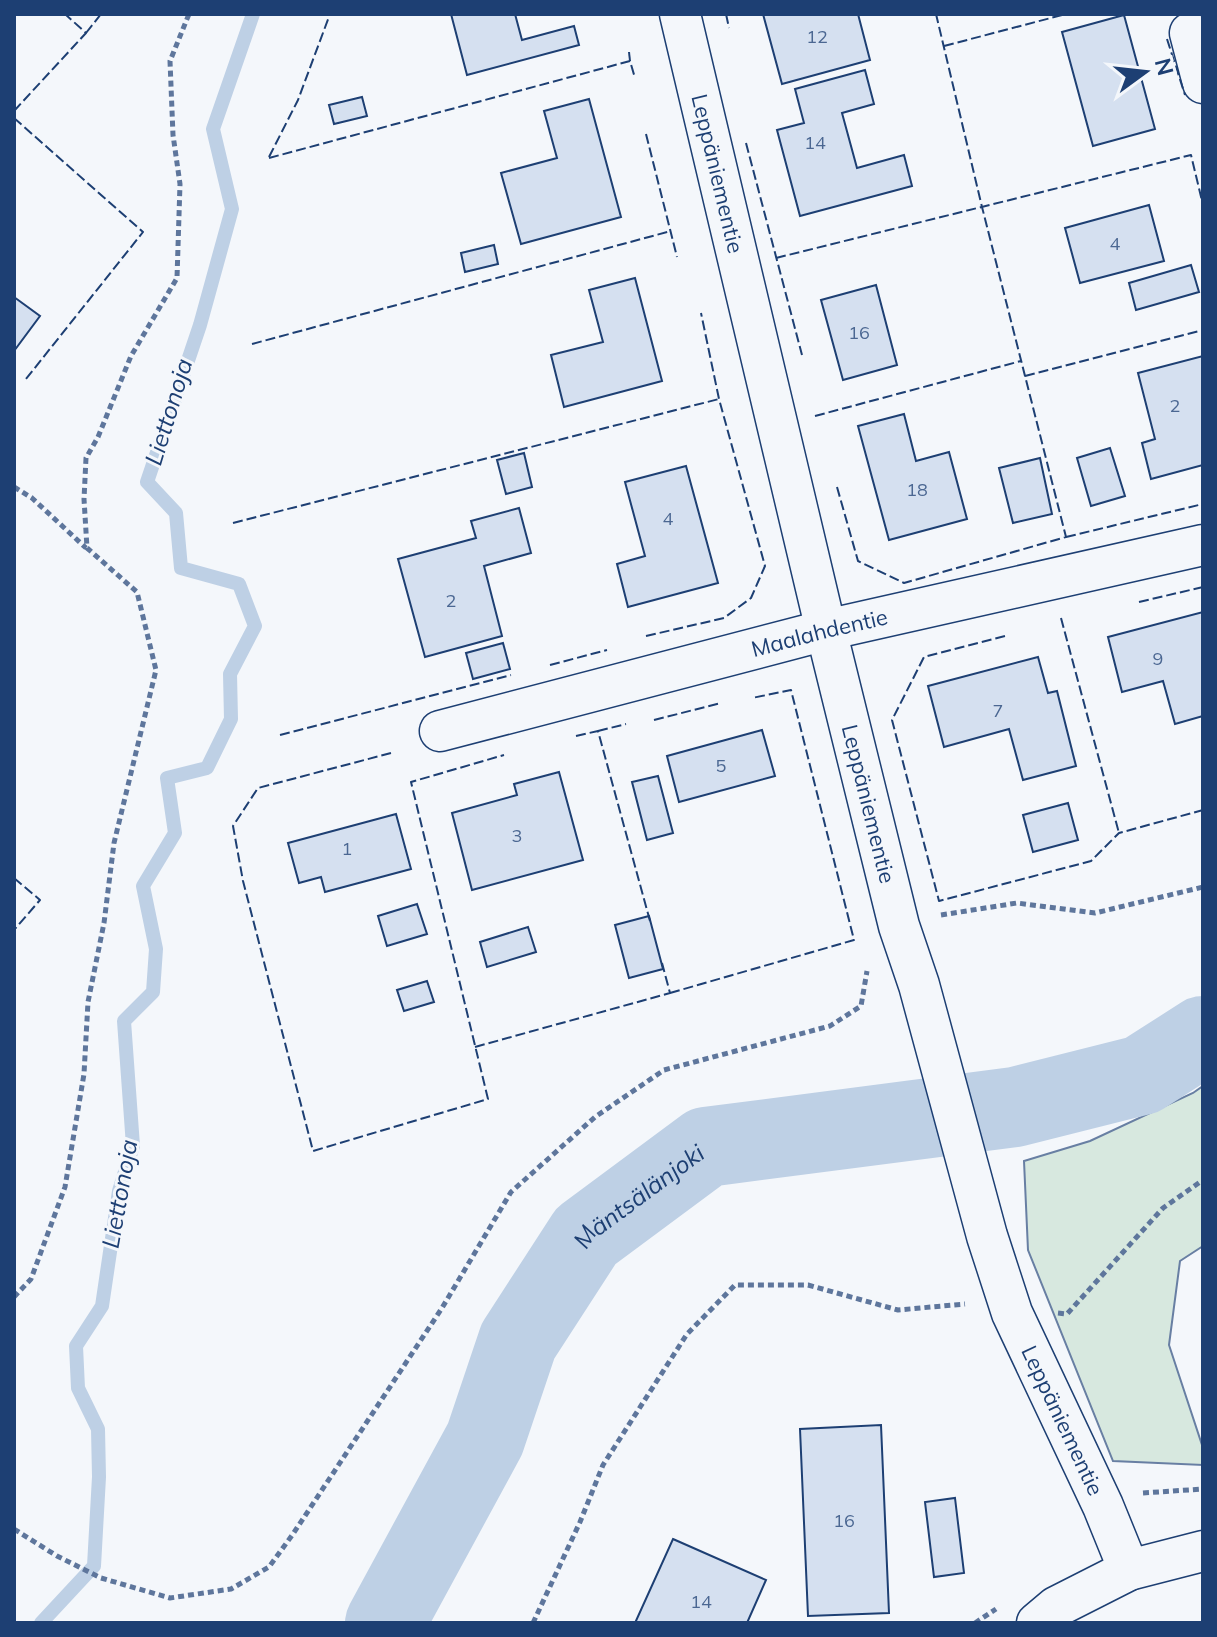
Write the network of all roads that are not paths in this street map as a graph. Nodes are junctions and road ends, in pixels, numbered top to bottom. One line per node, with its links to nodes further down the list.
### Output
1 (680, 14): 5 (street, Leppäniementie)
2 (1190, 33): 3 (street)
3 (1203, 83)
4 (1203, 545): 5 (street, Maalahdentie)
5 (826, 630): 6 (street, Maalahdentie); 8 (street, Leppäniementie)
6 (440, 731)
7 (1203, 1551): 8 (street)
8 (1129, 1570): 9 (street)
9 (1037, 1623)

